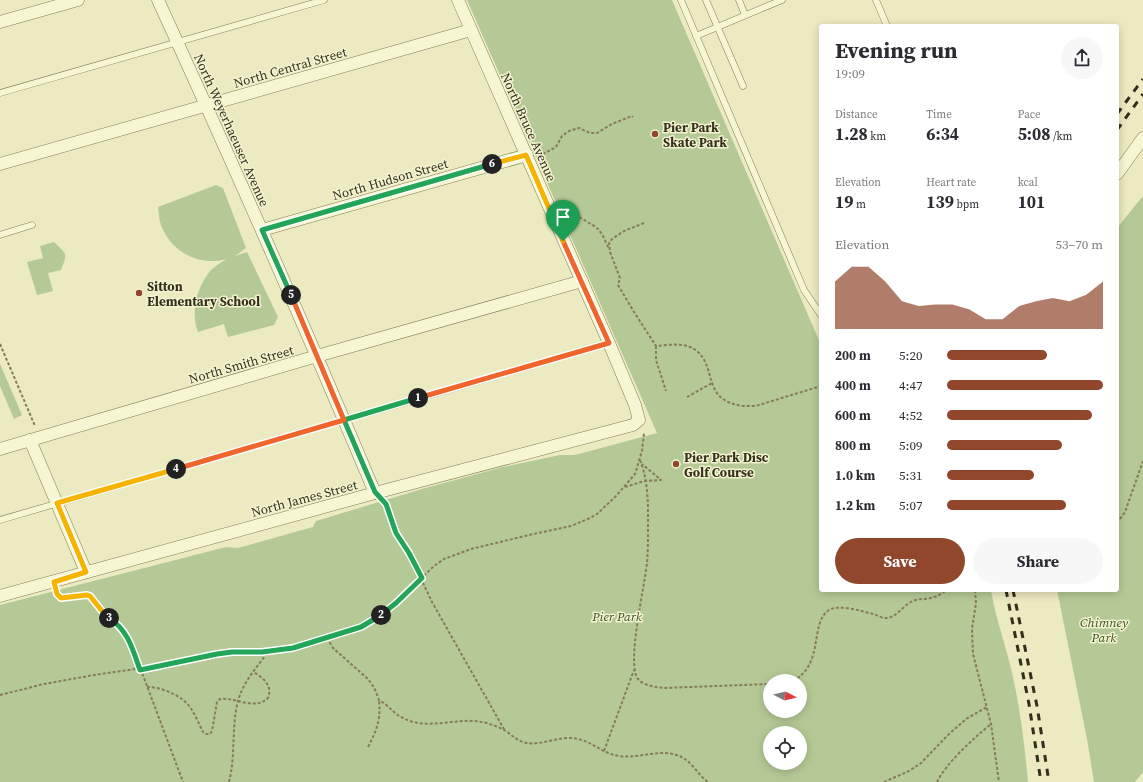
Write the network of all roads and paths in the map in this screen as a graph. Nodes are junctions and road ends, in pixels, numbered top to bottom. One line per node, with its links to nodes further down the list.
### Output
1 (78, 0): 12 (street)
2 (158, 0): 17 (street, North Weyerhaeuser Avenue)
3 (324, 0): 17 (lane)
4 (458, 0): 15 (street, North Bruce Avenue)
5 (681, 0): 16 (lane)
6 (706, 0): 14 (lane)
7 (739, 0): 11 (lane)
8 (782, 0): 10 (lane)
9 (876, 0): 13 (lane)
10 (770, 2): 11 (lane)
11 (745, 15): 14 (lane)
12 (0, 22)
13 (886, 24)
14 (718, 27): 16 (lane); 18 (lane)
15 (471, 30): 20 (street, North Central Street); 23 (street, North Bruce Avenue)
16 (696, 36): 33 (lane)
17 (178, 43): 19 (lane); 20 (street, North Weyerhaeuser Avenue)
18 (743, 86)
19 (0, 93)
20 (207, 105): 24 (street, North Central Street); 29 (street, North Weyerhaeuser Avenue)
21 (633, 117): 23 (path)
22 (1143, 138): 25 (street)
23 (528, 157): 26 (street, North Bruce Avenue); 29 (street, North Hudson Street)
24 (0, 164)
25 (1119, 171)
26 (550, 212): 31 (path); 32 (street, North Bruce Avenue)
27 (644, 223): 31 (path)
28 (32, 225): 30 (lane)
29 (262, 230): 37 (street, North Weyerhaeuser Avenue)
30 (0, 235)
31 (610, 252): 36 (path)
32 (582, 281): 34 (street, North Bruce Avenue); 37 (street, North Smith Street)
33 (819, 312)
34 (609, 343): 42 (lane); 43 (street, North Bruce Avenue)
35 (0, 344): 44 (path)
36 (656, 346): 38 (path); 40 (path)
37 (317, 356): 42 (street, North Weyerhaeuser Avenue); 46 (street, North Smith Street)
38 (712, 383): 39 (path); 41 (path)
39 (819, 387)
40 (666, 391)
41 (687, 397)
42 (344, 420): 53 (street, North Weyerhaeuser Avenue); 54 (lane)
43 (639, 420): 53 (street, North James Street)
44 (35, 426)
45 (644, 433): 48 (path)
46 (30, 440): 47 (street, North Smith Street); 54 (street)
47 (0, 448)
48 (640, 459): 50 (path); 52 (path)
49 (1143, 461): 56 (path)
50 (642, 464): 51 (path); 51 (path)
51 (646, 480): 52 (path); 65 (path)
52 (624, 488): 58 (path)
53 (375, 492): 57 (street, North James Street); 58 (path)
54 (57, 503): 55 (lane); 57 (street)
55 (0, 520)
56 (1119, 520)
57 (86, 572): 59 (street, North James Street)
58 (422, 578): 63 (path); 76 (path)
59 (54, 582): 62 (street, North James Street); 66 (path)
60 (944, 592): 68 (path)
61 (974, 592): 74 (path)
62 (0, 596)
63 (327, 638): 64 (path); 72 (path)
64 (269, 651): 66 (path); 67 (path)
65 (634, 669): 69 (path); 78 (path)
66 (140, 670): 70 (path); 71 (path)
67 (253, 672): 73 (path); 73 (path)
68 (803, 674)
69 (763, 684)
70 (147, 687): 73 (path); 79 (path)
71 (0, 695)
72 (380, 700): 76 (path); 77 (path)
73 (238, 701): 80 (path)
74 (987, 707): 75 (path); 82 (path)
75 (991, 724): 83 (path); 84 (path)
76 (505, 731): 78 (path)
77 (368, 747)
78 (604, 751): 81 (path)
79 (183, 782)
80 (229, 782)
81 (708, 782)
82 (884, 782)
83 (937, 782)
84 (999, 782)

